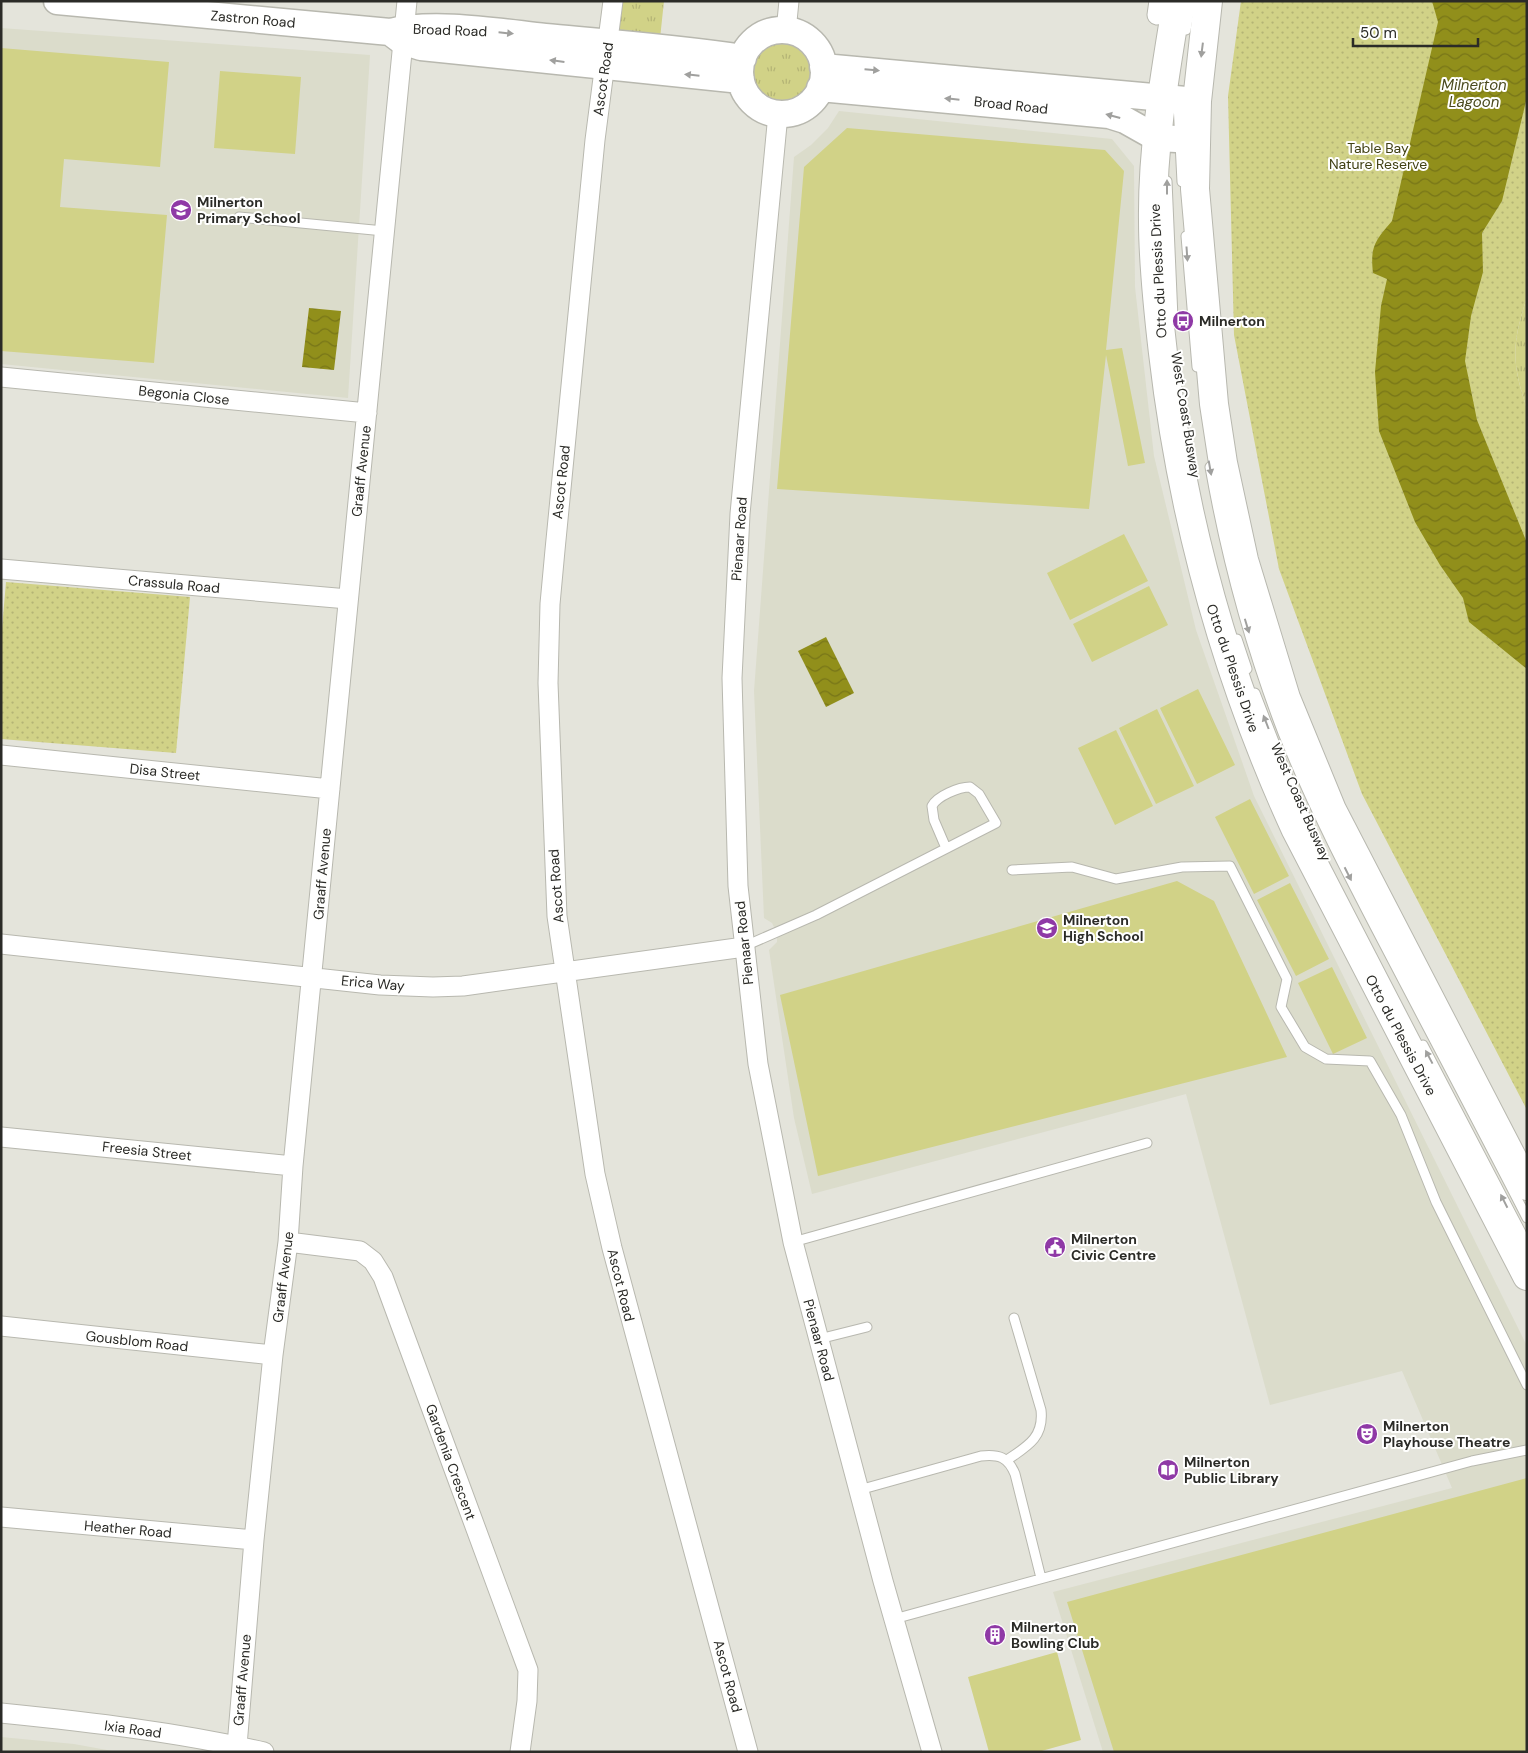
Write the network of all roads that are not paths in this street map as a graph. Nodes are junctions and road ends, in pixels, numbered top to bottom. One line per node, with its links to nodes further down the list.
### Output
1 (57, 1): 9 (street, Zastron Road)
2 (407, 1): 9 (street, Graaff Avenue)
3 (613, 1): 11 (street, Ascot Road)
4 (789, 1): 8 (street)
5 (1191, 1): 10 (lane)
6 (1208, 1): 16 (main road, Otto du Plessis Drive, one-way to 16)
7 (1164, 6): 16 (main road, Otto du Plessis Drive)
8 (786, 31): 12 (street); 13 (street)
9 (399, 34): 11 (street, Broad Road); 20 (street, Graaff Avenue)
10 (1184, 38)
11 (607, 55): 12 (street, Broad Road); 36 (street, Ascot Road)
12 (742, 69): 15 (street)
13 (822, 77): 14 (street, Broad Road); 15 (street)
14 (1027, 95): 16 (street, Broad Road); 16 (street, Broad Road, one-way to 14)
15 (778, 114): 35 (street, Pienaar Road)
16 (1174, 118): 18 (main road, Otto du Plessis Drive); 47 (main road, Otto du Plessis Drive)
17 (1167, 175): 21 (lane, one-way to 17)
18 (1189, 190): 22 (lane, West Coast Busway, one-way to 22); 42 (main road, Otto du Plessis Drive)
19 (239, 218): 20 (lane)
20 (384, 231): 24 (street, Graaff Avenue)
21 (1173, 326)
22 (1198, 376)
23 (1, 377): 24 (street, Begonia Close)
24 (367, 413): 27 (street, Graaff Avenue)
25 (1209, 460): 43 (lane, West Coast Busway, one-way to 43)
26 (1, 569): 27 (street, Crassula Road)
27 (348, 599): 30 (street, Graaff Avenue)
28 (1235, 633): 31 (lane, West Coast Busway, one-way to 28)
29 (1, 756): 30 (street, Disa Street)
30 (330, 788): 37 (street, Graaff Avenue)
31 (1319, 844)
32 (946, 848): 32 (lane); 35 (lane)
33 (1012, 870): 53 (lane)
34 (1, 944): 37 (street, Erica Way)
35 (744, 947): 36 (street, Erica Way); 45 (street, Pienaar Road)
36 (564, 972): 37 (street, Erica Way); 65 (street, Ascot Road)
37 (313, 977): 41 (street, Graaff Avenue)
38 (1419, 1038): 46 (lane, one-way to 38)
39 (1, 1137): 41 (street, Freesia Street)
40 (1147, 1143): 45 (lane)
41 (293, 1166): 44 (street, Graaff Avenue)
42 (1527, 1186)
43 (1527, 1218)
44 (288, 1242): 52 (street, Graaff Avenue); 64 (street, Gardenia Crescent)
45 (793, 1242): 51 (street, Pienaar Road)
46 (1527, 1244)
47 (1527, 1276)
48 (1014, 1318): 55 (lane)
49 (1, 1326): 52 (street, Gousblom Road)
50 (867, 1327): 51 (lane)
51 (819, 1339): 56 (street, Pienaar Road)
52 (274, 1355): 58 (street, Graaff Avenue)
53 (1527, 1385)
54 (1527, 1450): 59 (lane)
55 (1007, 1460): 56 (lane); 59 (lane)
56 (860, 1490): 60 (street, Pienaar Road)
57 (1, 1517): 58 (street, Heather Road)
58 (254, 1540): 62 (street, Graaff Avenue)
59 (1041, 1578): 60 (lane)
60 (894, 1619): 66 (street, Pienaar Road)
61 (1, 1714): 62 (street, Ixia Road)
62 (237, 1746): 63 (street, Ixia Road)
63 (264, 1752)
64 (520, 1752)
65 (748, 1752)
66 (932, 1752)

